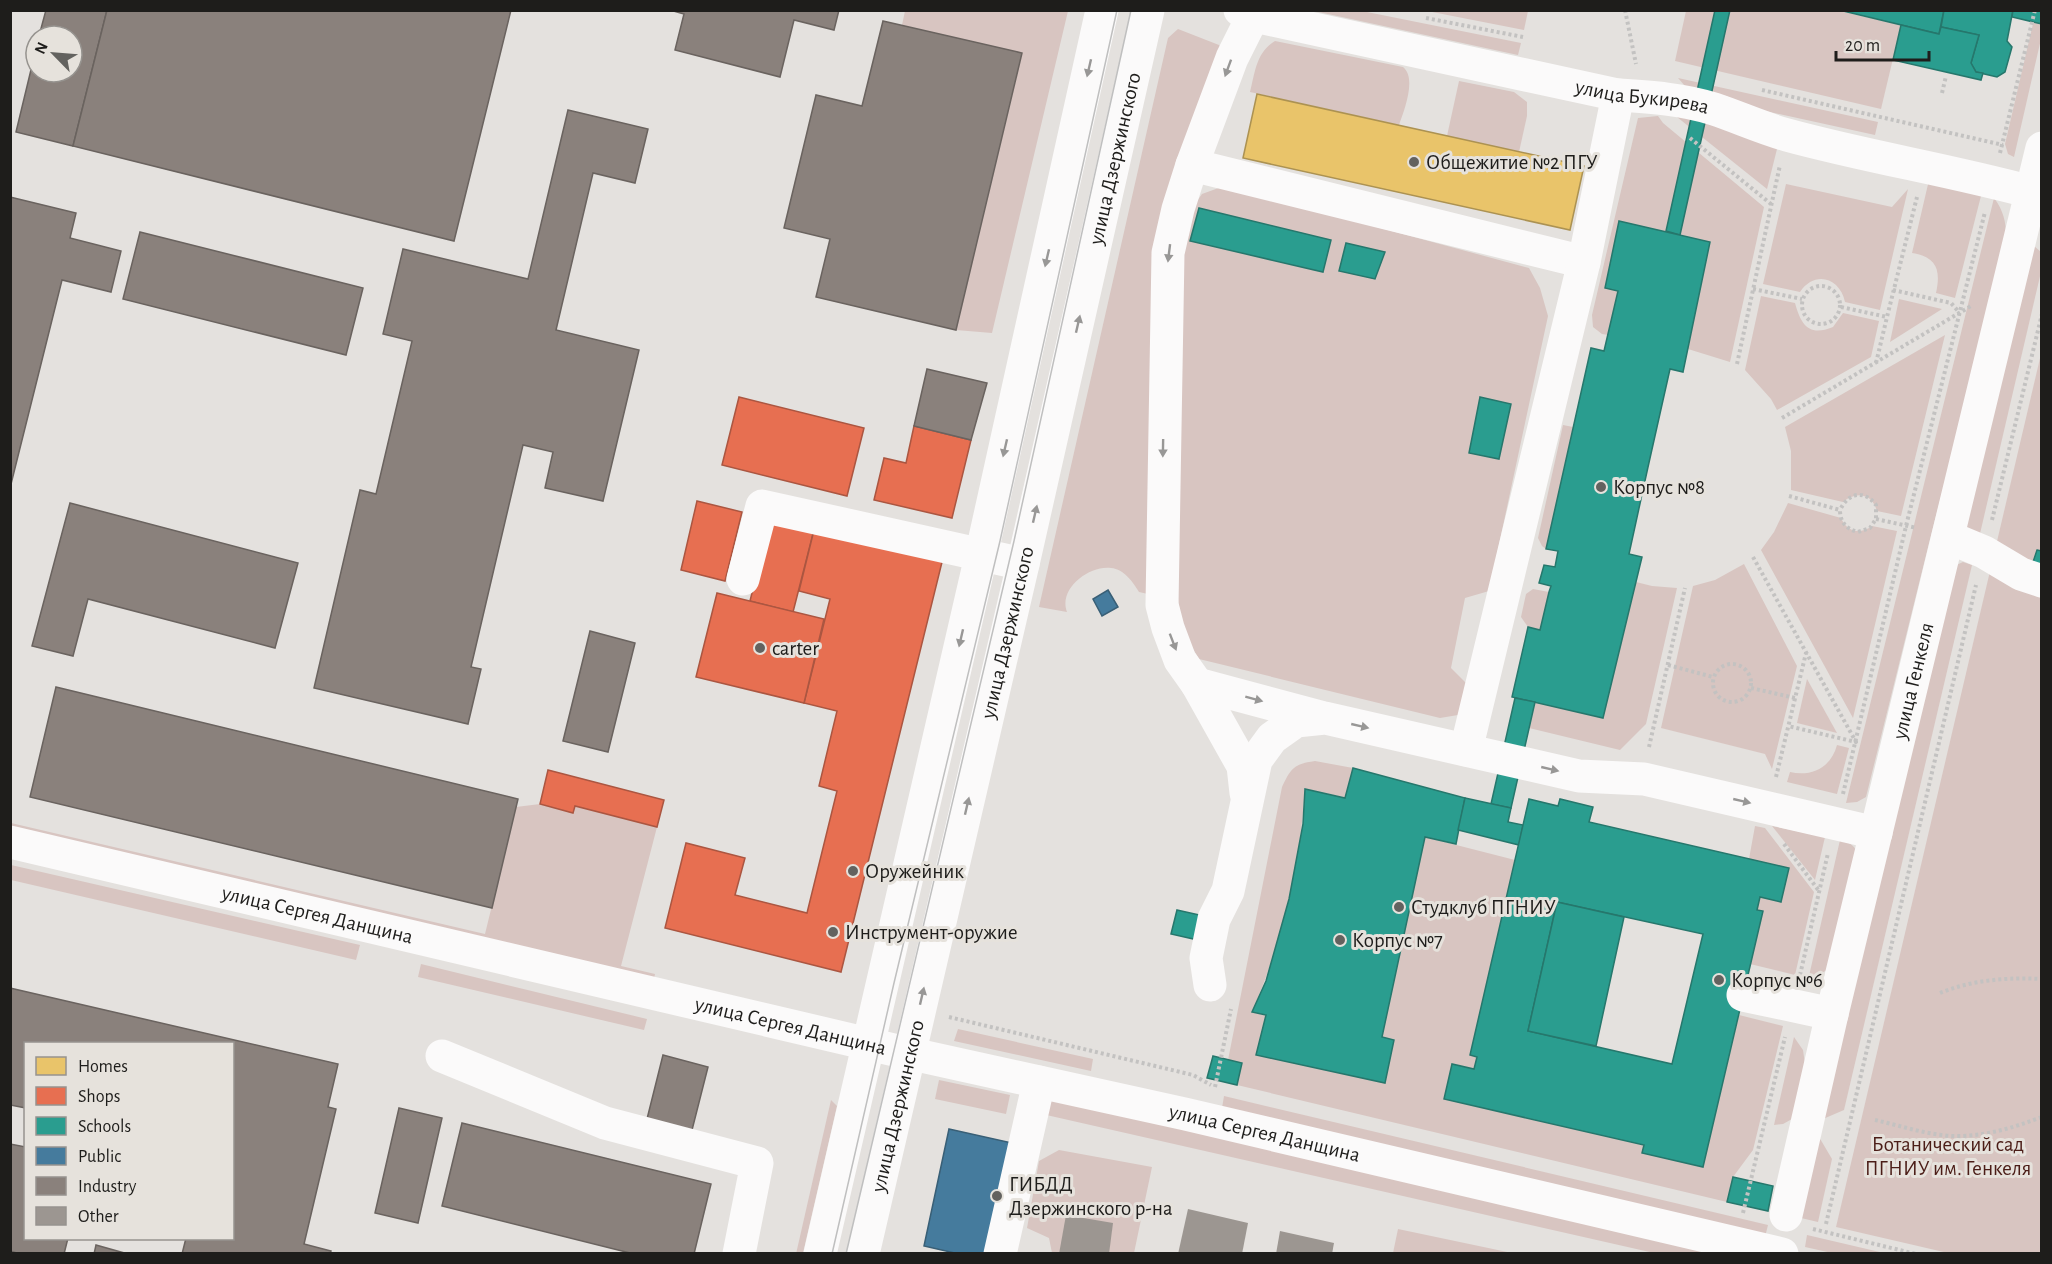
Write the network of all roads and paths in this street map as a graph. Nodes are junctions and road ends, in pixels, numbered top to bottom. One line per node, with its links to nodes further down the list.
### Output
1 (1102, 10): 36 (main road, улица Дзержинского, one-way to 36)
2 (1148, 10): 38 (main road, улица Дзержинского, one-way to 2)
3 (2035, 10): 12 (path)
4 (1250, 12): 10 (main road, улица Букирева); 14 (main road, one-way to 14)
5 (1425, 17): 6 (path)
6 (1522, 37)
7 (1946, 76): 9 (path)
8 (1753, 88): 12 (path)
9 (1942, 93)
10 (1618, 95): 11 (main road, улица Букирева); 18 (main road)
11 (1786, 135): 15 (main road, улица Букирева); 19 (path)
12 (2002, 145): 16 (path)
13 (2042, 147): 17 (main road, улица Генкеля)
14 (1192, 165): 18 (main road); 45 (main road, one-way to 45)
15 (1924, 166): 16 (main road, улица Букирева); 20 (path)
16 (1993, 181): 17 (main road, улица Букирева); 24 (path)
17 (2037, 193): 21 (main road, улица Генкеля)
18 (1584, 262): 51 (main road)
19 (1753, 289): 22 (path); 28 (path)
20 (1893, 290): 24 (path); 26 (path)
21 (2007, 290): 24 (path); 34 (main road, улица Генкеля)
22 (1802, 299): 23 (path); 23 (path)
23 (1841, 307): 26 (path)
24 (1958, 312): 27 (path); 33 (path)
25 (2042, 314): 35 (path)
26 (1887, 317): 27 (path)
27 (1876, 363): 29 (path)
28 (1737, 364)
29 (1782, 418)
30 (1789, 496): 31 (path)
31 (1840, 510): 32 (path); 32 (path)
32 (1876, 519): 33 (path)
33 (1906, 526): 50 (path)
34 (1948, 537): 35 (main road); 56 (main road, улица Генкеля)
35 (1984, 552): 40 (main road); 73 (path)
36 (981, 556): 38 (main road); 39 (main road); 63 (main road, улица Дзержинского, one-way to 63)
37 (1753, 557): 42 (path)
38 (1023, 564): 64 (main road, улица Дзержинского, one-way to 38)
39 (744, 579)
40 (2042, 581)
41 (1685, 588): 43 (path)
42 (1806, 653): 47 (path); 50 (path)
43 (1668, 665): 44 (path); 52 (path)
44 (1713, 678): 46 (path); 46 (path)
45 (1197, 684): 48 (main road, one-way to 48); 53 (main road)
46 (1751, 688): 47 (path)
47 (1795, 698): 49 (path)
48 (1325, 718): 51 (main road, one-way to 51); 53 (main road)
49 (1788, 726): 50 (path); 54 (path)
50 (1856, 742): 55 (path)
51 (1466, 750): 54 (main road, one-way to 54)
52 (1648, 752)
53 (1247, 801): 59 (main road)
54 (1769, 807): 55 (main road)
55 (1835, 824): 56 (main road)
56 (1876, 832): 62 (main road, улица Генкеля)
57 (10, 842): 63 (main road, улица Сергея Данщина)
58 (2042, 979): 60 (path)
59 (1210, 989): 67 (path)
60 (1940, 993)
61 (1743, 995): 62 (main road)
62 (1832, 1014): 72 (main road, улица Генкеля)
63 (868, 1043): 64 (main road, улица Сергея Данщина); 75 (main road, улица Дзержинского)
64 (909, 1053): 66 (main road, улица Сергея Данщина); 76 (main road, улица Дзержинского)
65 (442, 1056): 74 (main road)
66 (1039, 1082): 77 (main road); 78 (main road, улица Сергея Данщина)
67 (1215, 1087)
68 (2042, 1117): 69 (path)
69 (1875, 1120)
70 (1751, 1181): 71 (path)
71 (1744, 1206)
72 (1786, 1215)
73 (1826, 1224)
74 (739, 1254)
75 (820, 1254)
76 (863, 1254)
77 (1000, 1254)
78 (1782, 1254)

